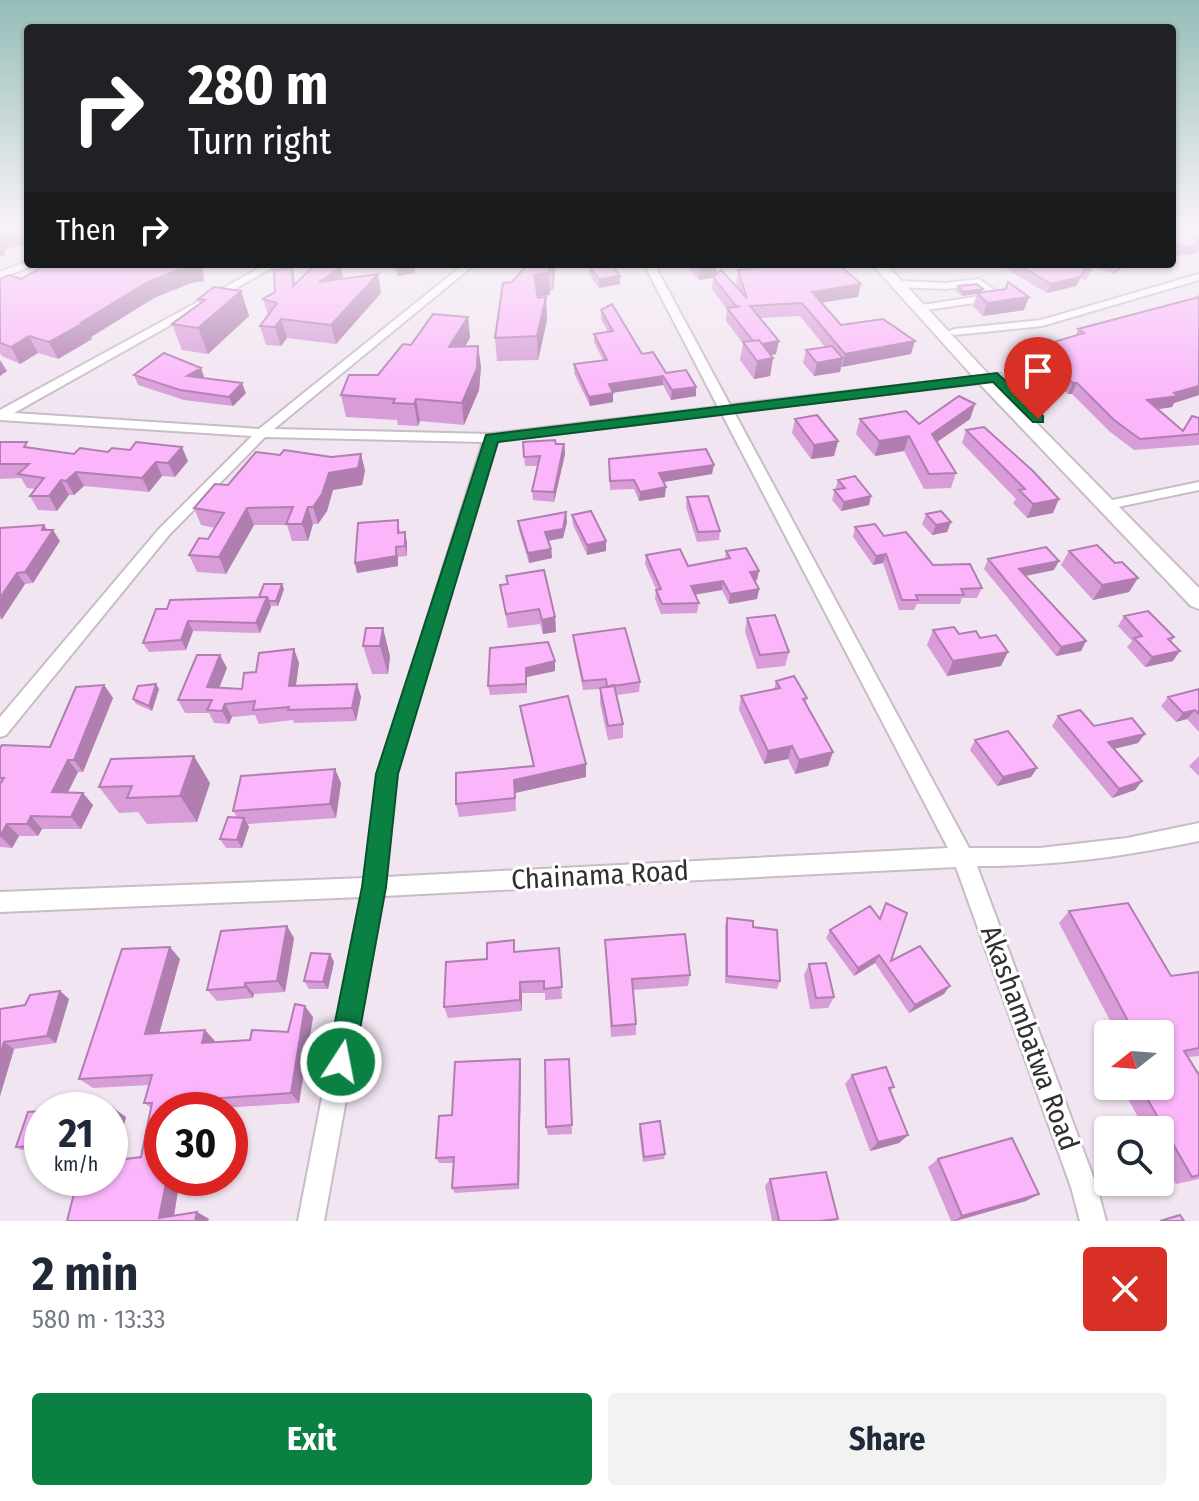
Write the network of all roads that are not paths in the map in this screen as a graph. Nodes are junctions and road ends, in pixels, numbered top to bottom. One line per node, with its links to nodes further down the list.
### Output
1 (233, 287): 13 (street)
2 (442, 287): 14 (street)
3 (661, 287): 12 (street, Akashambatwa Road)
4 (906, 287): 9 (main road)
5 (946, 287): 8 (street)
6 (985, 287): 8 (street)
7 (1165, 287): 10 (street)
8 (962, 302): 9 (street)
9 (925, 307): 10 (main road); 11 (main road)
10 (954, 332): 11 (main road)
11 (990, 378): 12 (street); 17 (main road)
12 (723, 408): 15 (street); 22 (street, Akashambatwa Road)
13 (0, 416): 14 (street)
14 (262, 433): 15 (street); 20 (street)
15 (491, 438): 23 (street)
16 (1199, 486): 17 (street)
17 (1115, 504): 18 (main road); 19 (main road)
18 (1199, 582)
19 (1199, 601)
20 (0, 730)
21 (1199, 832): 22 (street, Chainama Road)
22 (963, 857): 23 (street, Chainama Road); 26 (street, Akashambatwa Road)
23 (374, 887): 24 (street, Chainama Road); 25 (street)
24 (0, 902)
25 (311, 1221)
26 (1093, 1221)

